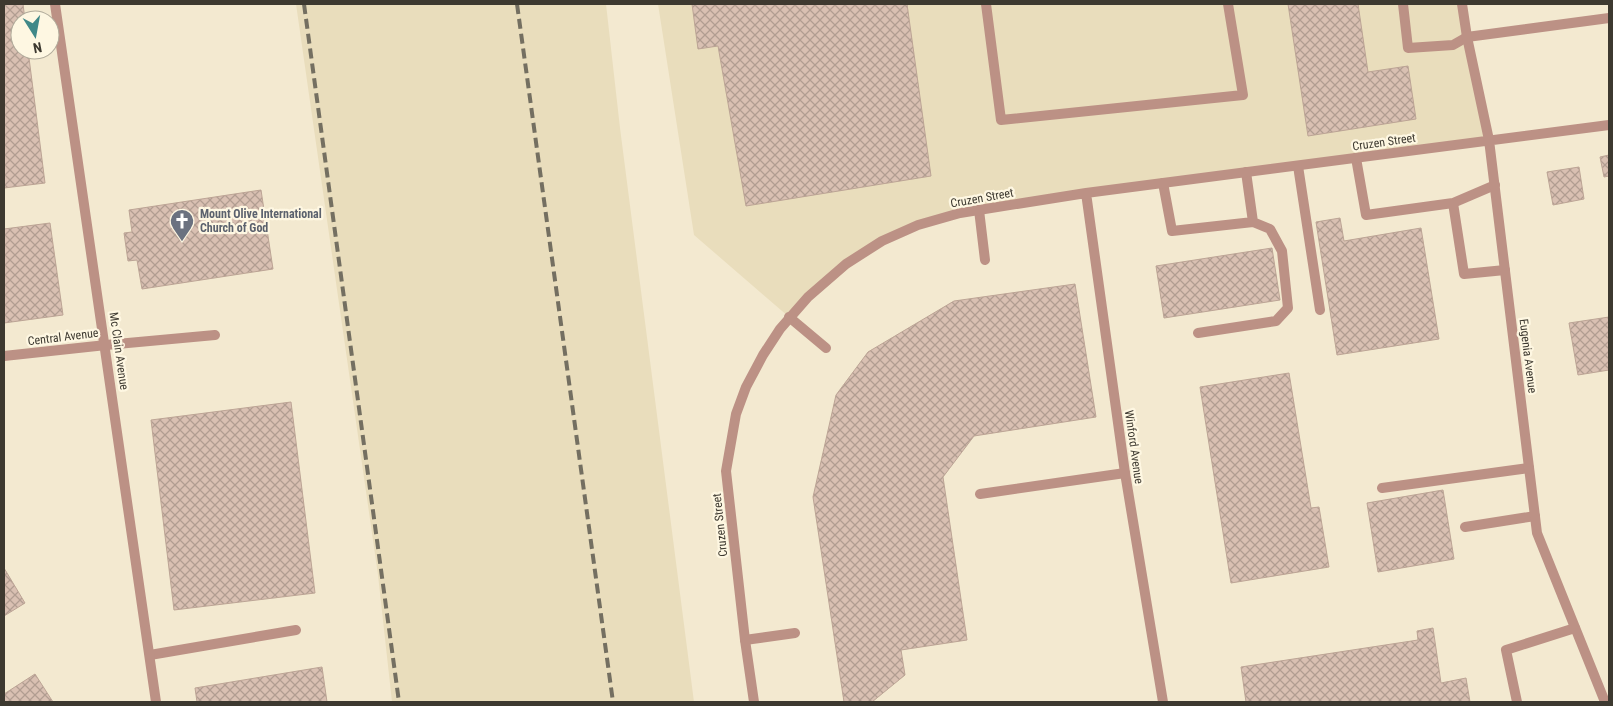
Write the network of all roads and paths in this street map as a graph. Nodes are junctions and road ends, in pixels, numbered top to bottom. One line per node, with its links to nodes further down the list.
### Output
1 (55, 4): 25 (street, Mc Clain Avenue)
2 (986, 4): 3 (street)
3 (1228, 4)
4 (1403, 4): 7 (street)
5 (1462, 4): 7 (street, Eugenia Avenue)
6 (1609, 18): 7 (street)
7 (1467, 37): 9 (street, Eugenia Avenue)
8 (1609, 125): 9 (street, Cruzen Street)
9 (1489, 140): 10 (street, Cruzen Street); 14 (street, Eugenia Avenue)
10 (1356, 158): 11 (street, Cruzen Street); 16 (street)
11 (1298, 166): 12 (street, Cruzen Street); 21 (street)
12 (1246, 172): 13 (street, Cruzen Street); 18 (street)
13 (1163, 183): 15 (street, Cruzen Street); 18 (street)
14 (1495, 186): 16 (street); 20 (street, Eugenia Avenue)
15 (1086, 194): 17 (street, Cruzen Street); 29 (street, Winford Avenue)
16 (1453, 203): 20 (street)
17 (979, 210): 19 (street); 22 (street, Cruzen Street)
18 (1253, 222): 23 (street)
19 (985, 260)
20 (1505, 270): 28 (street, Eugenia Avenue)
21 (1320, 310)
22 (789, 317): 26 (street); 37 (street, Cruzen Street)
23 (1198, 333)
24 (215, 335): 25 (street, Central Avenue)
25 (106, 345): 27 (street, Central Avenue); 38 (street, Mc Clain Avenue)
26 (826, 348)
27 (4, 356)
28 (1529, 468): 30 (street); 32 (street, Eugenia Avenue)
29 (1125, 473): 31 (street); 41 (street, Winford Avenue)
30 (1382, 488)
31 (980, 494)
32 (1535, 516): 33 (street); 34 (street, Eugenia Avenue)
33 (1465, 527)
34 (1575, 628): 42 (street); 43 (street, Eugenia Avenue)
35 (296, 630): 38 (street)
36 (795, 633): 37 (street)
37 (745, 640): 40 (street, Cruzen Street)
38 (150, 655): 39 (street, Mc Clain Avenue)
39 (156, 702)
40 (754, 702)
41 (1163, 702)
42 (1517, 702)
43 (1605, 702)

